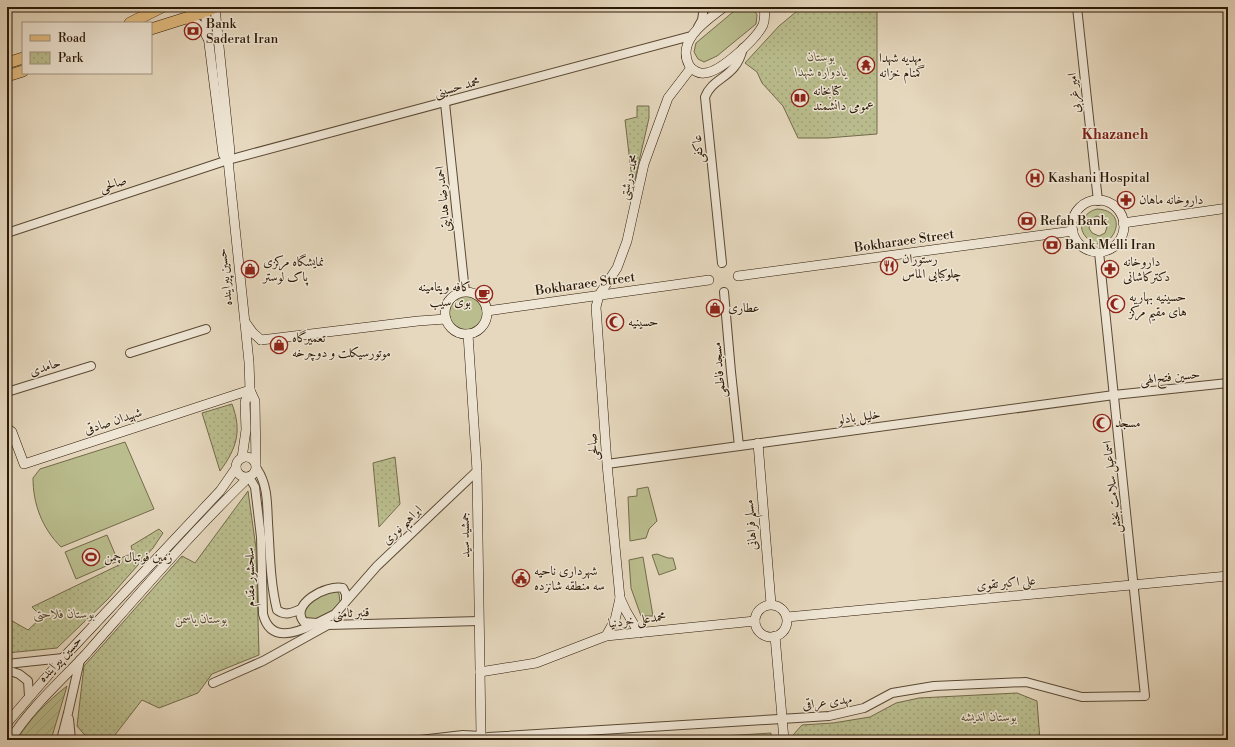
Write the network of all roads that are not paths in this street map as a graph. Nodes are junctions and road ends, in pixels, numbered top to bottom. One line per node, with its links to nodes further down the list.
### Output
1 (190, 7): 8 (main road)
2 (704, 7): 11 (street)
3 (724, 7): 11 (main road)
4 (764, 7): 13 (main road)
5 (1077, 7): 21 (street, امیر غربی)
6 (159, 8): 9 (main road)
7 (212, 8): 8 (main road); 12 (main road, حسین پیراینده); 20 (main road, حسین پیراینده)
8 (185, 18): 10 (main road); 12 (main road)
9 (132, 22)
10 (152, 29)
11 (694, 34): 16 (main road); 19 (street, محمد حسینی)
12 (209, 42): 20 (main road, حسین پیراینده)
13 (743, 48): 16 (main road); 27 (street, عاکفی)
14 (22, 58): 15 (main road)
15 (7, 63)
16 (691, 68): 32 (main road, محمد درشتی)
17 (22, 71): 18 (main road)
18 (7, 76)
19 (445, 103): 20 (street, محمد حسینی); 30 (street, احمدرضا هدایتی)
20 (228, 160): 25 (street, صالحی); 35 (main road, حسین پیراینده)
21 (1098, 201): 23 (main road); 24 (main road)
22 (1228, 208): 23 (main road)
23 (1123, 223): 26 (main road)
24 (1072, 231): 26 (main road); 28 (main road, Bokharaee Street)
25 (7, 233)
26 (1099, 252): 45 (street, اسماعیل سلامت بخش)
27 (722, 263)
28 (738, 276)
29 (710, 280): 32 (main road, Bokharaee Street)
30 (465, 292): 33 (main road); 34 (main road)
31 (724, 292): 48 (street, مسجد فاطمی)
32 (599, 294): 33 (main road, Bokharaee Street); 50 (main road, صالحی)
33 (487, 312): 37 (main road)
34 (446, 319): 37 (main road); 38 (main road)
35 (244, 321): 38 (main road); 40 (main road, حسین پیراینده)
36 (206, 329): 39 (street)
37 (468, 334): 53 (main road, جمشید سید)
38 (261, 340): 40 (main road)
39 (130, 353)
40 (249, 362): 43 (main road, حسین پیراینده)
41 (91, 366): 44 (street, حامدی)
42 (1228, 383): 45 (street, حسین فتح‌الهی)
43 (250, 390): 46 (main road, شهیدان صادقی); 49 (main road, حسین پیراینده); 51 (main road, حسین پیراینده)
44 (7, 392)
45 (1114, 395): 47 (street, خلیل بادلو); 56 (street, اسماعیل سلامت بخش)
46 (7, 428)
47 (758, 443): 48 (street, خلیل بادلو); 59 (main road, مسلم فراهانی)
48 (739, 446): 50 (street, خلیل بادلو)
49 (242, 458): 51 (main road); 52 (main road)
50 (607, 464): 57 (main road, صالحی)
51 (256, 467): 54 (main road); 60 (street, سلحشور مقدم)
52 (236, 468): 54 (main road); 68 (main road, حسین پیراینده)
53 (477, 471): 58 (street, ابراهیم نوری); 63 (main road, جمشید سید)
54 (249, 477): 64 (street, سلحشور مقدم); 69 (main road, حسین پیراینده)
55 (1228, 576): 56 (main road, علی اکبر تقوی)
56 (1134, 584): 61 (main road, علی اکبر تقوی); 75 (street, اسماعیل سلامت بخش)
57 (620, 598): 65 (main road, صالحی); 66 (main road, صالحی)
58 (346, 600): 60 (street); 64 (street, ابراهیم نوری)
59 (771, 604): 61 (main road); 62 (main road)
60 (302, 609): 64 (street)
61 (787, 616): 67 (main road)
62 (755, 620): 65 (main road, محمدعلی خردنیا); 67 (main road)
63 (479, 621): 72 (main road, جمشید سید); 73 (street, قنبر ثامنی)
64 (317, 623)
65 (639, 633): 66 (main road, محمدعلی خردنیا)
66 (606, 636): 72 (main road, محمدعلی خردنیا)
67 (775, 636): 77 (main road)
68 (64, 658): 70 (street); 74 (main road, حسین پیراینده)
69 (80, 660): 76 (street); 82 (main road, حسین پیراینده)
70 (7, 664)
71 (7, 670): 74 (street)
72 (480, 672): 79 (main road, جمشید سید)
73 (213, 683)
74 (29, 696): 78 (main road, حسین پیراینده)
75 (1145, 696): 77 (street, مهدی عراقی)
76 (68, 713): 83 (street); 84 (street)
77 (782, 719): 80 (street, مهدی عراقی); 87 (main road)
78 (7, 723)
79 (484, 738): 80 (street, مهدی عراقی); 81 (street, مهدی عراقی)
80 (502, 738)
81 (434, 739): 85 (street); 86 (street)
82 (10, 740)
83 (60, 740)
84 (71, 740)
85 (420, 740)
86 (454, 740)
87 (784, 740)

